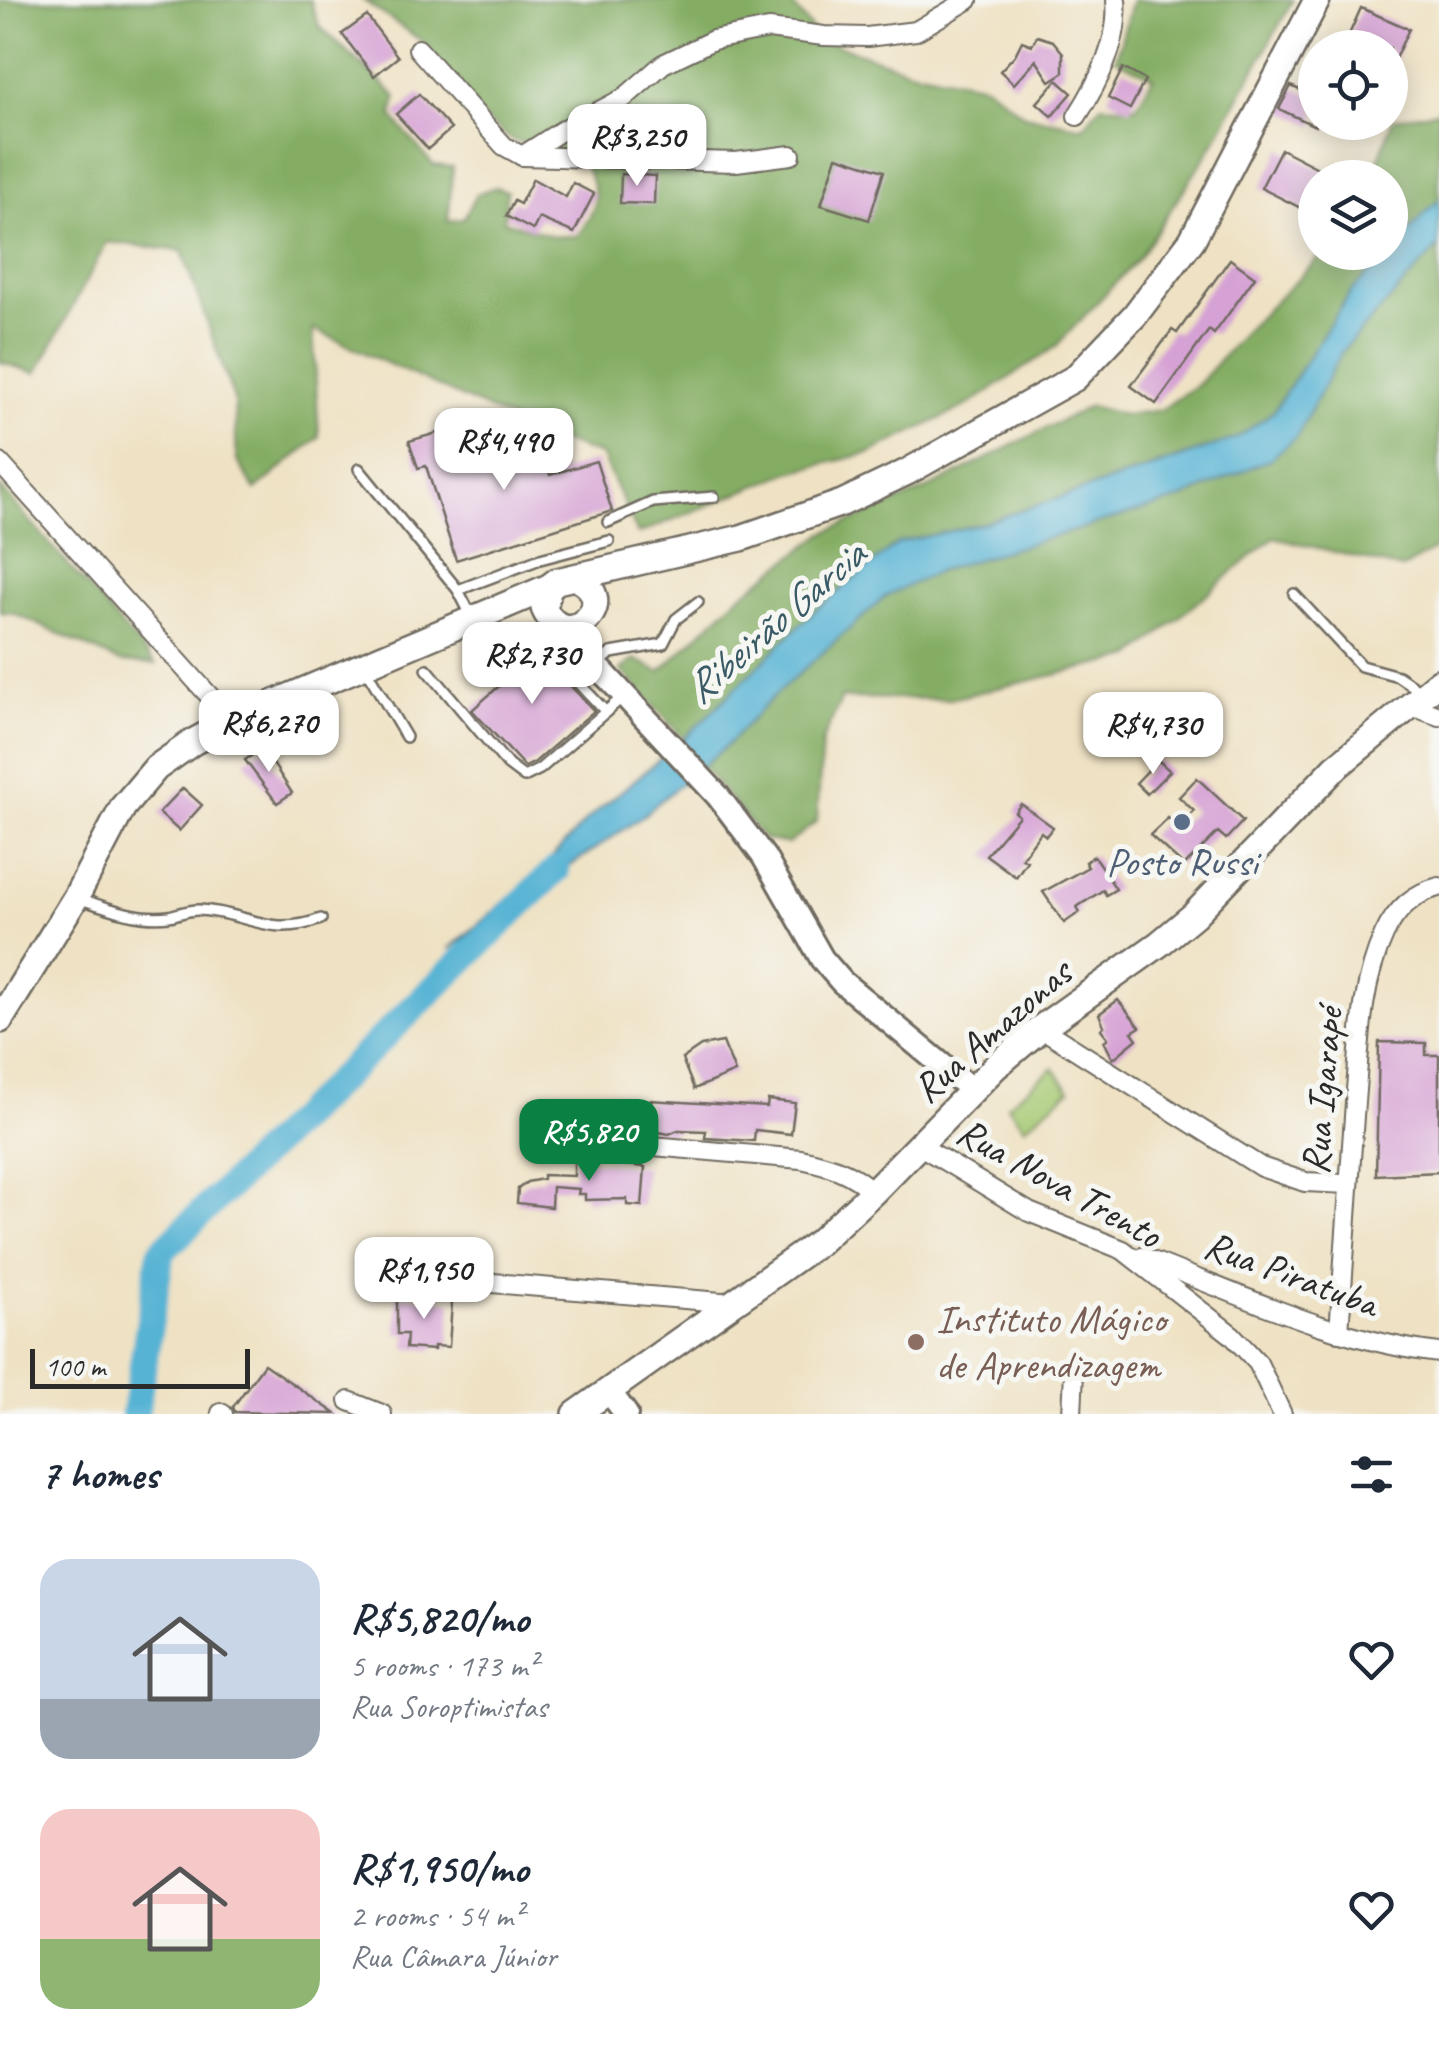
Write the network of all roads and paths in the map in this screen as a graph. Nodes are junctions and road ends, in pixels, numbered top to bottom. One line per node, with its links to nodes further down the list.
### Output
1 (968, 0): 7 (street)
2 (1116, 0): 5 (street)
3 (1318, 0): 13 (main road)
4 (418, 49): 7 (street)
5 (1077, 116)
6 (791, 154): 7 (street)
7 (522, 156)
8 (0, 463): 28 (street)
9 (358, 469): 16 (lane)
10 (714, 497): 11 (lane)
11 (608, 522)
12 (609, 541): 16 (lane)
13 (697, 549): 14 (main road); 19 (main road)
14 (576, 578): 15 (main road); 19 (main road)
15 (550, 587): 20 (main road); 21 (main road)
16 (458, 590): 20 (lane)
17 (1294, 594): 26 (lane)
18 (698, 602): 22 (lane)
19 (592, 610): 21 (main road); 22 (street)
20 (472, 618): 21 (main road); 23 (main road); 27 (lane)
21 (556, 624): 22 (street)
22 (596, 664): 25 (street)
23 (364, 666): 28 (main road); 29 (lane)
24 (427, 668): 27 (lane)
25 (625, 695): 27 (lane); 35 (street)
26 (1428, 700): 34 (main road, Rua Amazonas)
27 (606, 712)
28 (232, 721): 31 (main road)
29 (406, 737)
30 (1439, 886): 38 (street, Rua Igarapé)
31 (76, 897): 32 (lane); 33 (main road)
32 (321, 920)
33 (0, 1020)
34 (1041, 1028): 35 (main road, Rua Amazonas); 38 (street)
35 (972, 1090): 37 (main road, Rua Amazonas)
36 (550, 1138): 39 (street)
37 (919, 1145): 39 (main road, Rua Amazonas); 40 (street, Rua Nova Trento)
38 (1348, 1184): 43 (street, Rua Igarapé)
39 (874, 1192): 42 (main road, Rua Amazonas)
40 (1123, 1250): 43 (street, Rua Piratuba); 52 (street, Rua Nova Trento)
41 (396, 1275): 42 (street)
42 (732, 1303): 46 (main road, Rua Amazonas)
43 (1339, 1332): 44 (street, Rua Piratuba)
44 (1439, 1353)
45 (1074, 1371): 51 (street)
46 (609, 1391): 49 (main road, Rua Amazonas); 50 (street)
47 (349, 1401): 48 (street)
48 (382, 1414)
49 (576, 1414)
50 (626, 1414)
51 (1072, 1414)
52 (1282, 1414)

